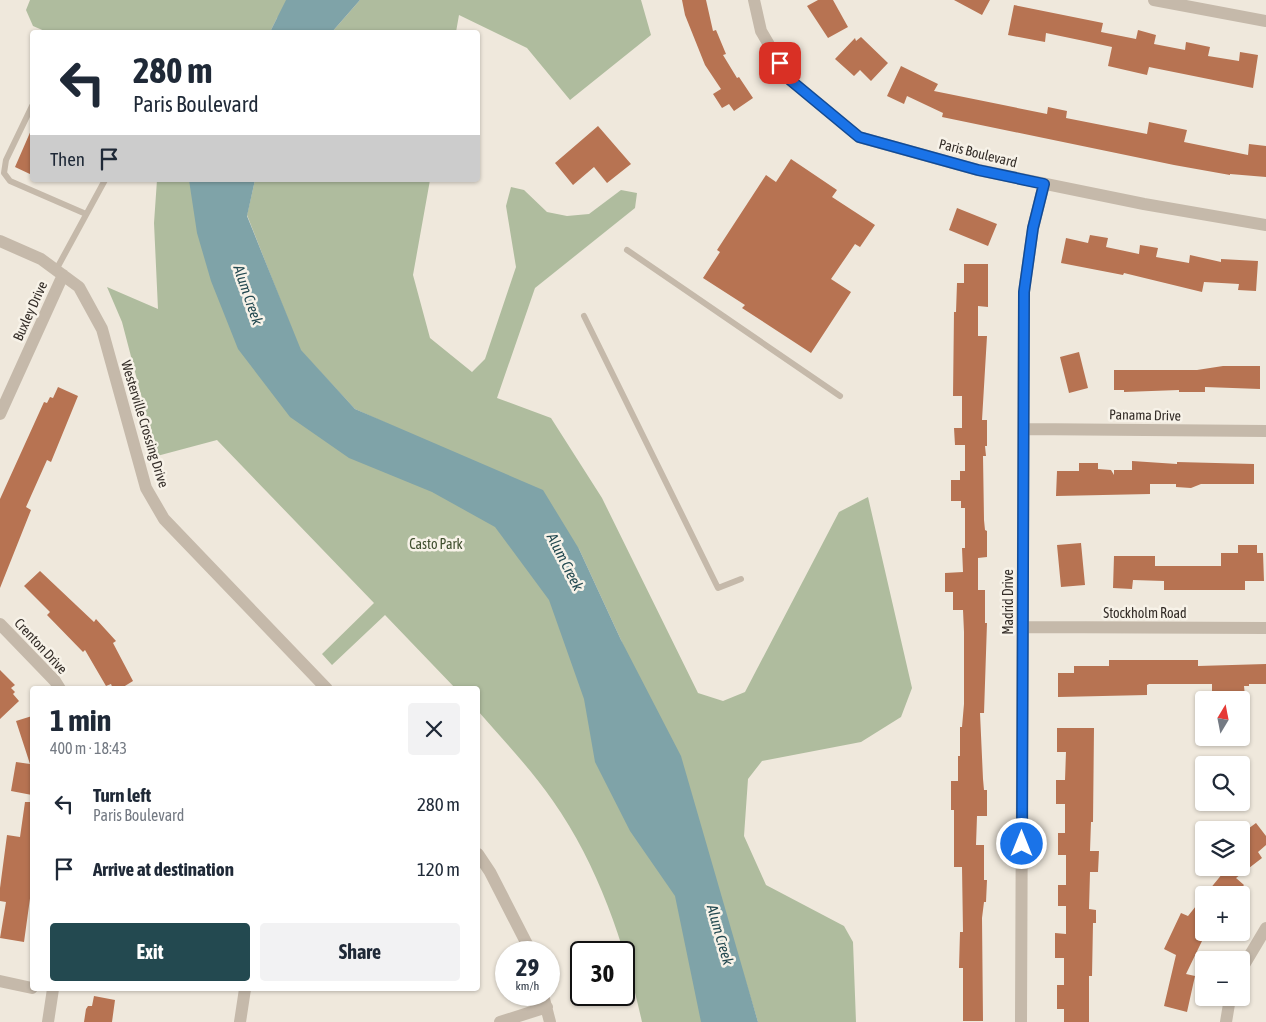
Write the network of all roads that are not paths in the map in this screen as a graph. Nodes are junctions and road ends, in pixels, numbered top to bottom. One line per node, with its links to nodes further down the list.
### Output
1 (754, 0): 6 (street, Paris Boulevard)
2 (1154, 0): 3 (street)
3 (1266, 21)
4 (30, 110): 7 (lane)
5 (104, 182): 7 (lane)
6 (1044, 184): 8 (street, Paris Boulevard); 15 (street, Madrid Drive)
7 (86, 214): 11 (lane)
8 (1266, 225)
9 (0, 241): 11 (street, Westerville Crossing Drive)
10 (627, 250): 13 (lane)
11 (59, 273): 14 (street, Buxley Drive); 22 (street, Westerville Crossing Drive)
12 (584, 316): 17 (lane)
13 (840, 396)
14 (0, 414)
15 (1024, 429): 16 (street, Panama Drive); 19 (street, Madrid Drive)
16 (1266, 432)
17 (741, 580)
18 (0, 624): 21 (street, Crenton Drive)
19 (1024, 627): 20 (street, Stockholm Road); 38 (street, Madrid Drive)
20 (1266, 628)
21 (57, 686)
22 (322, 686)
23 (480, 857): 25 (street)
24 (1266, 928): 26 (street)
25 (525, 941)
26 (1250, 955)
27 (0, 981): 28 (street)
28 (30, 988)
29 (53, 991): 34 (street)
30 (245, 991): 35 (street)
31 (534, 1006): 36 (street)
32 (546, 1006): 37 (street)
33 (1229, 1006): 39 (street)
34 (48, 1022)
35 (240, 1022)
36 (500, 1022)
37 (550, 1022)
38 (1021, 1022)
39 (1226, 1022)

